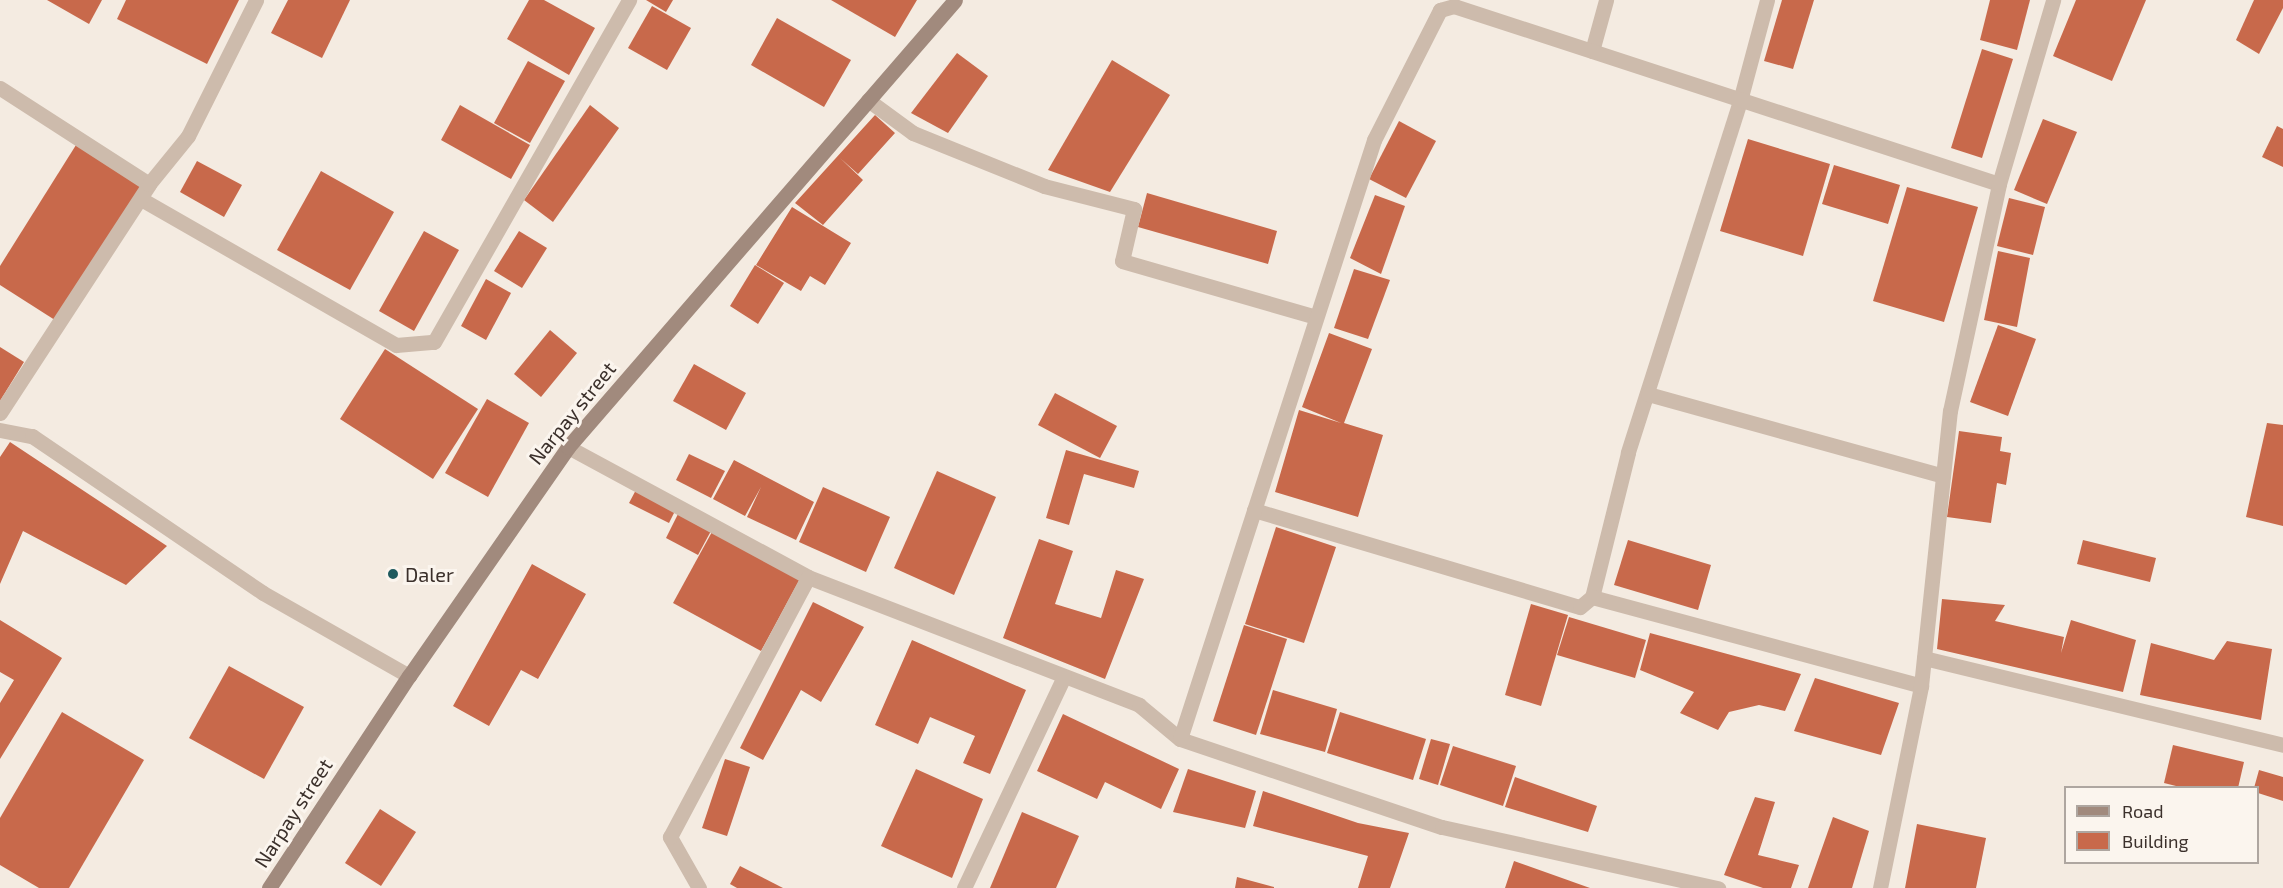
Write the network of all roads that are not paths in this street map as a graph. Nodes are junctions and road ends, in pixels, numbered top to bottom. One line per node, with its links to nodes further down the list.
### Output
1 (256, 0): 11 (street)
2 (629, 0): 13 (street)
3 (955, 0): 9 (main road, Narpay street)
4 (1606, 0): 7 (street)
5 (1767, 0): 10 (street)
6 (2053, 0): 12 (street)
7 (1592, 51): 10 (street); 14 (street)
8 (0, 88): 11 (street)
9 (868, 100): 14 (street); 18 (main road, Narpay street)
10 (1740, 101): 12 (street); 15 (street)
11 (149, 183): 13 (street)
12 (1999, 184): 19 (street)
13 (141, 199): 16 (street)
14 (1316, 317): 20 (street)
15 (1648, 394): 19 (street); 22 (street)
16 (0, 413)
17 (0, 430): 24 (street)
18 (568, 447): 21 (street); 24 (main road, Narpay street)
19 (1943, 476): 23 (street)
20 (1254, 510): 22 (street); 27 (street)
21 (808, 577): 25 (street); 30 (street)
22 (1592, 597): 26 (street)
23 (1924, 658): 26 (street); 28 (street)
24 (409, 676): 29 (main road, Narpay street)
25 (1064, 676): 27 (street); 31 (street)
26 (1921, 686): 33 (street)
27 (1180, 739): 32 (street)
28 (2283, 745)
29 (269, 888)
30 (699, 888)
31 (964, 888)
32 (1718, 888)
33 (1880, 888)

